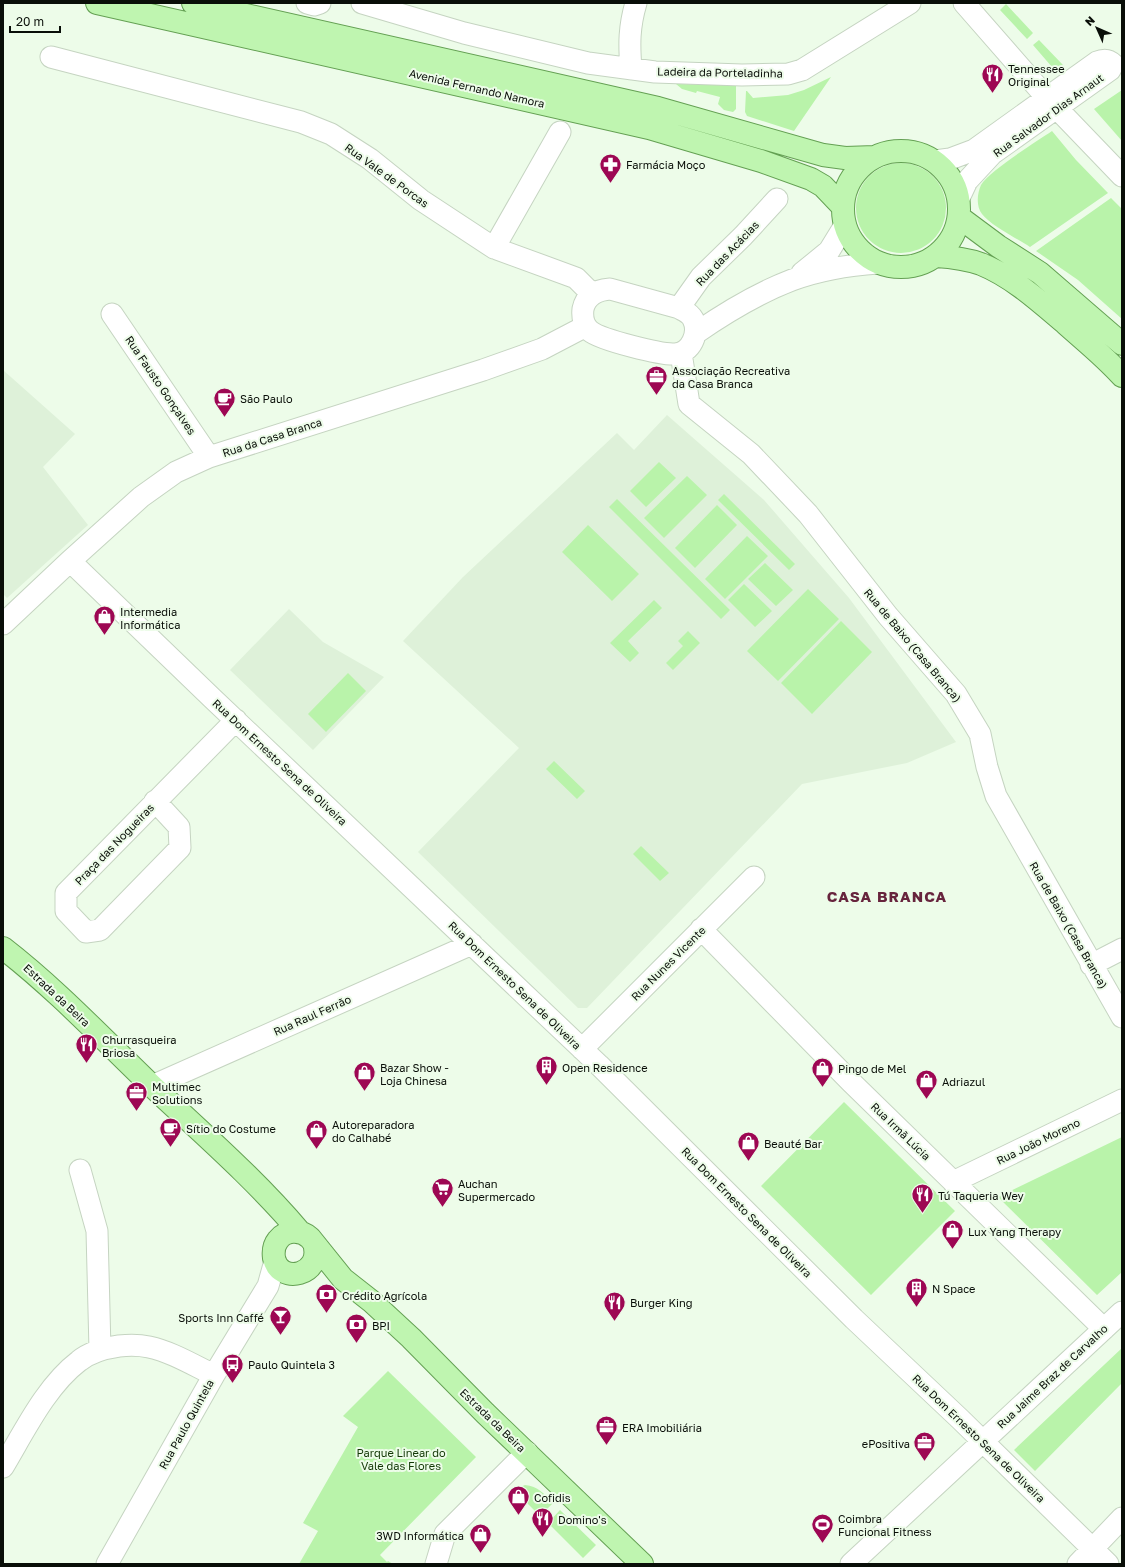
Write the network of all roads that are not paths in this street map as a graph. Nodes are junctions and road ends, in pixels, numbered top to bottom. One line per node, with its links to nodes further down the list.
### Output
1 (98, 3): 18 (main road, Avenida Fernando Namora)
2 (193, 3): 13 (main road, Avenida Fernando Namora)
3 (307, 3): 4 (street)
4 (320, 3)
5 (362, 3): 10 (street, Ladeira da Porteladinha)
6 (636, 3): 10 (street)
7 (910, 3): 10 (street, Ladeira da Porteladinha)
8 (964, 3): 11 (street)
9 (51, 57): 19 (street, Rua Vale de Porcas)
10 (631, 69)
11 (1052, 103): 14 (street, Rua Salvador Dias Arnaut); 15 (street); 17 (street, Rua Salvador Dias Arnaut)
12 (560, 132): 19 (street)
13 (875, 157): 14 (main road, Avenida Fernando Namora); 18 (main road, Avenida Fernando Namora)
14 (935, 161): 17 (main road, Avenida Fernando Namora)
15 (1122, 176)
16 (777, 199): 24 (street, Rua das Acácias)
17 (959, 208): 20 (main road, Avenida Fernando Namora); 29 (main road)
18 (844, 216): 21 (main road, Avenida Fernando Namora); 22 (street)
19 (494, 248): 23 (street, Rua Vale de Porcas)
20 (936, 256): 21 (main road, Avenida Fernando Namora); 31 (main road)
21 (878, 263): 22 (street)
22 (792, 280): 25 (street)
23 (592, 294): 24 (street); 27 (street)
24 (683, 310): 25 (street); 28 (street)
25 (726, 313): 28 (street)
26 (112, 314): 32 (street, Rua Fausto Gonçalves)
27 (586, 326): 30 (street); 32 (street, Rua da Casa Branca)
28 (696, 334): 30 (street)
29 (1122, 344)
30 (681, 352): 42 (street, Rua de Baixo (Casa Branca))
31 (1122, 376)
32 (209, 457): 33 (street, Rua da Casa Branca)
33 (70, 561): 34 (street, Rua da Casa Branca); 35 (street, Rua Dom Ernesto Sena de Oliveira)
34 (3, 624)
35 (236, 720): 36 (street, Praça das Nogueiras); 39 (street, Rua Dom Ernesto Sena de Oliveira)
36 (155, 801): 36 (street, Praça das Nogueiras)
37 (754, 877): 38 (street, Rua Nunes Vicente)
38 (701, 930): 44 (street, Rua Nunes Vicente); 48 (street, Rua Irmã Lúcia)
39 (472, 944): 44 (street, Rua Dom Ernesto Sena de Oliveira); 45 (street, Rua Raul Ferrão)
40 (3, 948): 45 (main road, Estrada da Beira)
41 (1122, 949): 42 (street)
42 (1091, 965): 43 (street, Rua de Baixo (Casa Branca))
43 (1122, 1018)
44 (582, 1049): 57 (street, Rua Dom Ernesto Sena de Oliveira)
45 (152, 1086): 49 (main road, Estrada da Beira)
46 (1122, 1100): 48 (street, Rua João Moreno)
47 (80, 1170): 55 (street)
48 (953, 1182): 54 (street, Rua Irmã Lúcia)
49 (264, 1194): 50 (main road, Estrada da Beira); 51 (main road, Estrada da Beira)
50 (307, 1238): 51 (main road); 51 (main road); 52 (main road, Estrada da Beira)
51 (287, 1261): 52 (main road, Estrada da Beira); 56 (street, Rua Paulo Quintela)
52 (343, 1279): 58 (main road, Estrada da Beira)
53 (1122, 1312): 54 (street, Rua Jaime Braz de Carvalho)
54 (1104, 1329): 57 (street, Rua Jaime Braz de Carvalho)
55 (100, 1350): 56 (street); 59 (street)
56 (214, 1375): 62 (street, Rua Paulo Quintela)
57 (982, 1441): 61 (street, Rua Dom Ernesto Sena de Oliveira); 65 (street, Rua Jaime Braz de Carvalho)
58 (527, 1452): 63 (street); 64 (main road, Estrada da Beira)
59 (3, 1467)
60 (1122, 1518): 61 (street)
61 (1093, 1549): 66 (street); 67 (street, Rua Dom Ernesto Sena de Oliveira)
62 (107, 1564)
63 (436, 1564)
64 (642, 1564)
65 (851, 1564)
66 (1078, 1564)
67 (1108, 1564)

